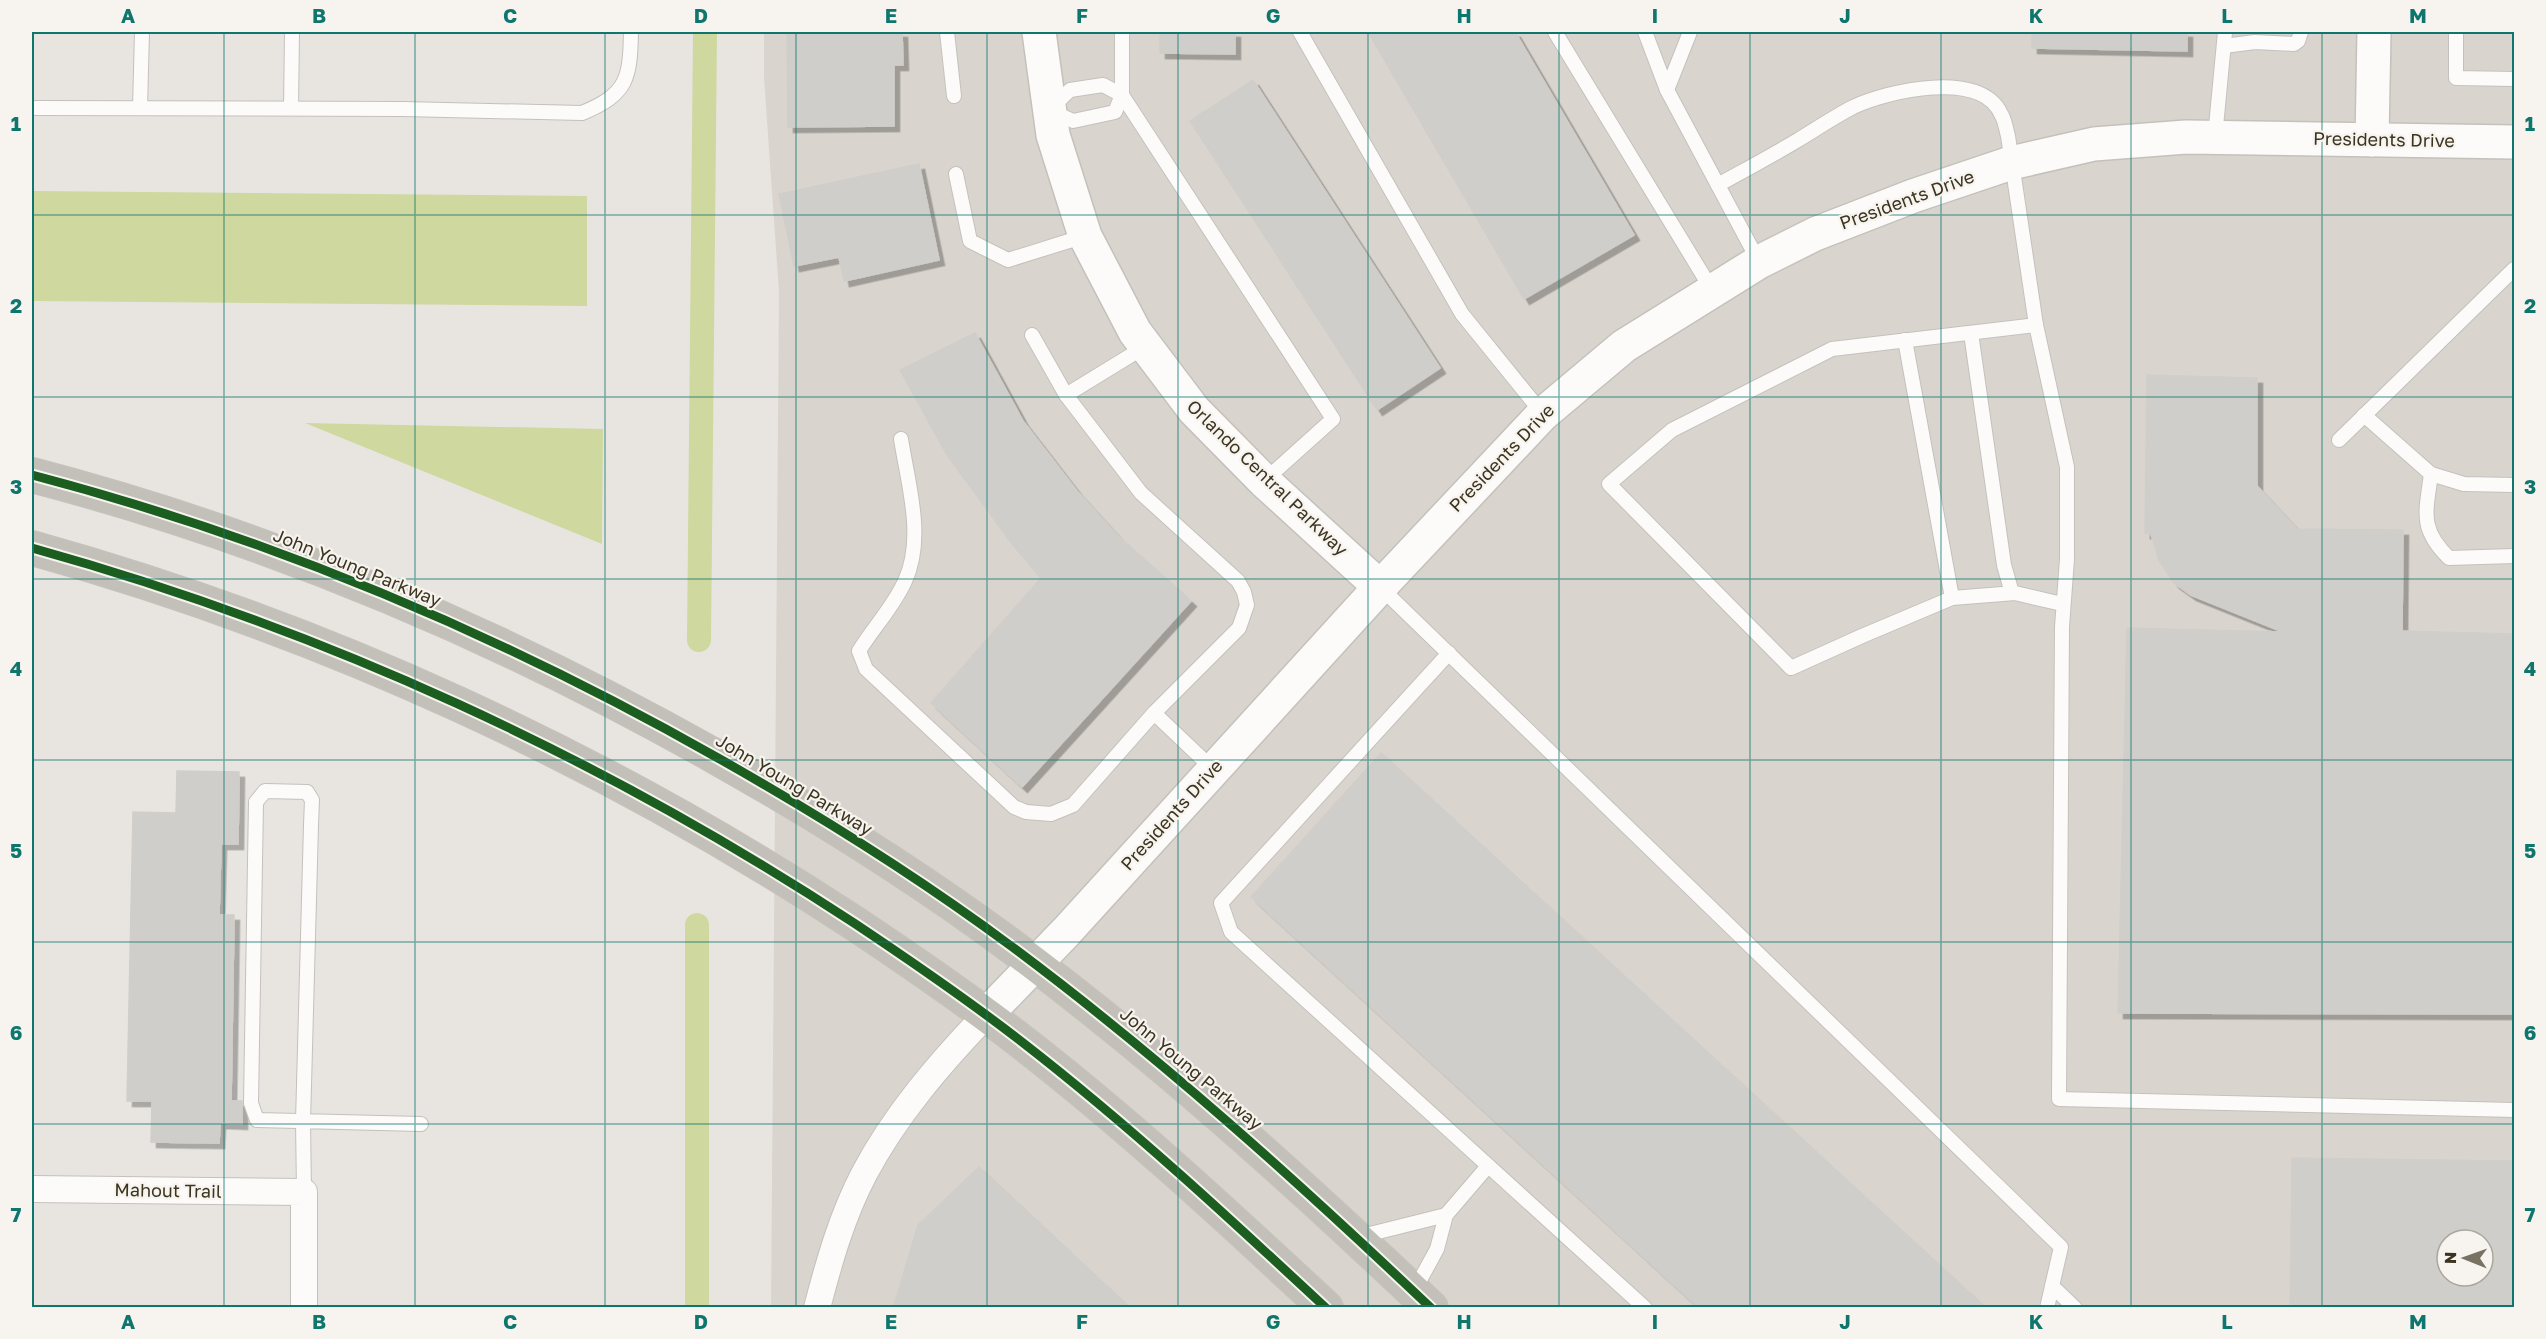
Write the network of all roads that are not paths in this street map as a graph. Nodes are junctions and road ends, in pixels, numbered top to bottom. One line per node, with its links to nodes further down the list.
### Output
1 (142, 32): 20 (lane)
2 (292, 32): 21 (lane)
3 (631, 32): 21 (lane)
4 (947, 32): 18 (lane)
5 (1039, 32): 22 (street, Orlando Central Parkway)
6 (1122, 32): 17 (lane)
7 (1300, 32): 39 (lane)
8 (1555, 32): 32 (lane)
9 (1645, 32): 16 (lane)
10 (1690, 32): 16 (lane)
11 (2301, 32): 14 (lane)
12 (2374, 32): 24 (street)
13 (2456, 32): 15 (lane)
14 (2224, 38): 23 (lane)
15 (2514, 79)
16 (1667, 90): 28 (lane)
17 (1122, 95): 22 (lane); 22 (lane); 45 (lane)
18 (954, 96)
19 (32, 108): 20 (lane)
20 (140, 108): 21 (lane)
21 (291, 108)
22 (1049, 110): 29 (street, Orlando Central Parkway)
23 (2215, 138): 24 (street, Presidents Drive); 26 (street, Presidents Drive)
24 (2372, 140): 25 (street, Presidents Drive)
25 (2514, 142)
26 (2011, 163): 28 (lane); 30 (street, Presidents Drive); 33 (lane)
27 (956, 174): 29 (lane)
28 (1718, 185): 30 (lane)
29 (1085, 236): 37 (street, Orlando Central Parkway)
30 (1759, 262): 32 (street, Presidents Drive)
31 (2514, 269): 40 (lane)
32 (1712, 290): 39 (street, Presidents Drive)
33 (2036, 325): 34 (lane); 54 (lane)
34 (1971, 333): 36 (lane); 52 (lane)
35 (1032, 335): 38 (lane)
36 (1905, 340): 53 (lane); 53 (lane)
37 (1146, 346): 38 (lane); 45 (street, Orlando Central Parkway)
38 (1066, 395): 56 (lane)
39 (1543, 414): 51 (street, Presidents Drive)
40 (2364, 415): 42 (lane); 43 (lane)
41 (901, 439): 56 (lane)
42 (2339, 440)
43 (2430, 474): 46 (lane); 50 (lane)
44 (32, 475): 47 (highway, John Young Parkway)
45 (1264, 481): 51 (street, Orlando Central Parkway)
46 (2514, 485)
47 (78, 487): 48 (highway); 58 (highway, John Young Parkway)
48 (32, 491)
49 (32, 548): 59 (highway)
50 (2514, 556)
51 (1380, 586): 55 (lane); 57 (street, Presidents Drive)
52 (2012, 593): 53 (lane); 54 (lane)
53 (1952, 598)
54 (2062, 604): 60 (lane)
55 (1449, 653): 63 (lane); 68 (lane)
56 (1154, 713): 57 (lane)
57 (1214, 769): 58 (street, Presidents Drive)
58 (1036, 965): 59 (street, Presidents Drive); 67 (highway, John Young Parkway)
59 (986, 1015): 71 (street, Presidents Drive); 72 (highway)
60 (2514, 1110)
61 (303, 1122): 61 (lane); 62 (lane); 65 (lane)
62 (421, 1124)
63 (1488, 1166): 66 (lane); 73 (lane)
64 (32, 1189): 65 (street, Mahout Trail)
65 (304, 1192): 70 (street)
66 (1446, 1215): 67 (lane); 69 (lane)
67 (1357, 1237): 69 (highway, John Young Parkway)
68 (2052, 1286): 74 (lane); 75 (lane)
69 (1422, 1299)
70 (304, 1308)
71 (817, 1308)
72 (1326, 1308)
73 (1645, 1308)
74 (2048, 1308)
75 (2075, 1308)

